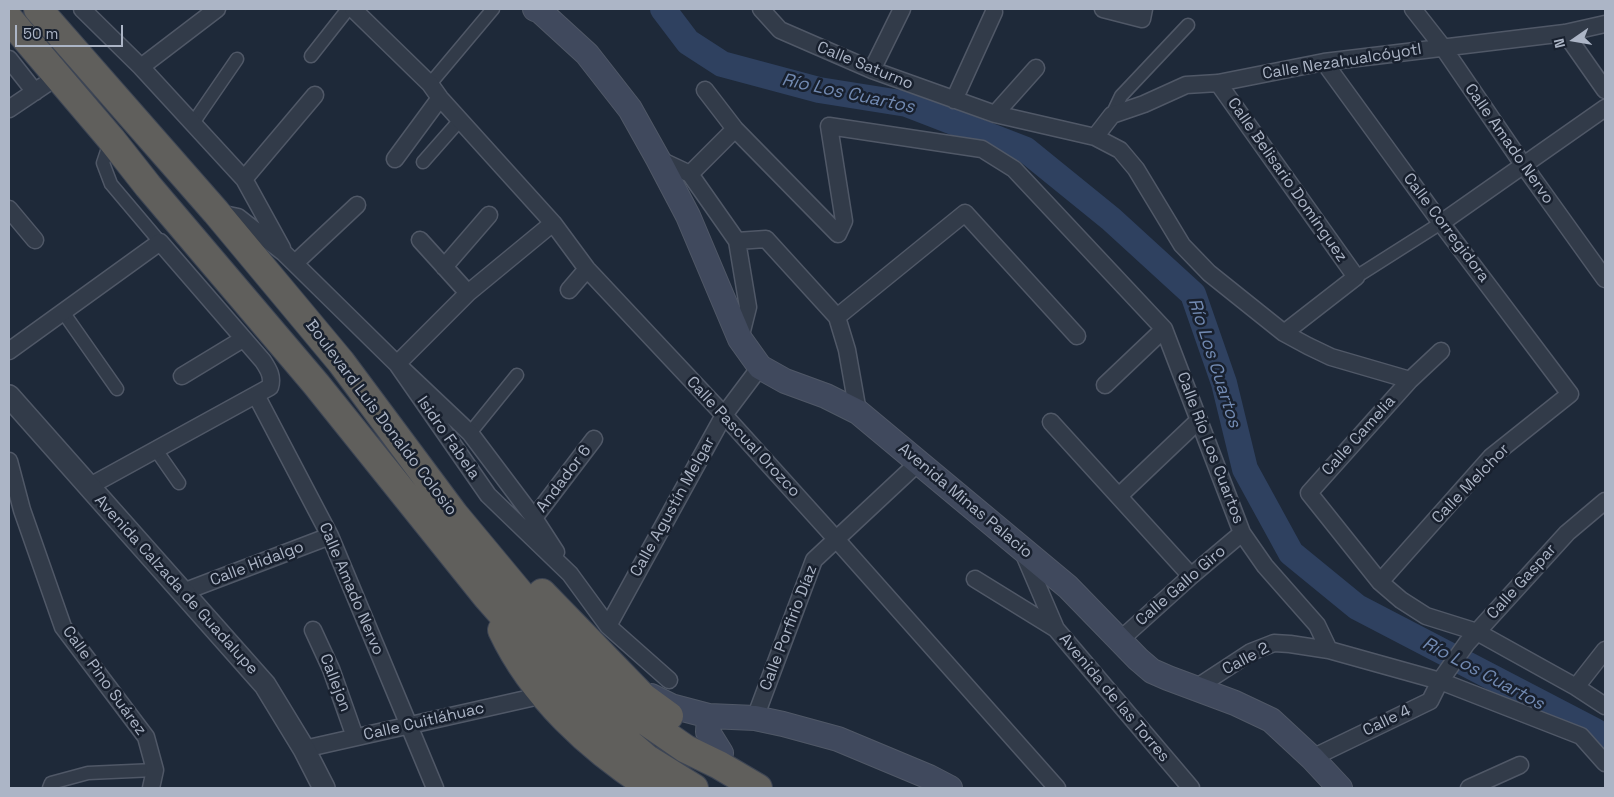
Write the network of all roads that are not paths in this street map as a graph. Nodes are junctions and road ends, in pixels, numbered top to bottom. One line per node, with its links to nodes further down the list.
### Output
1 (38, 9): 47 (highway, Boulevard Luis Donaldo Colosio)
2 (82, 9): 23 (street)
3 (217, 9): 23 (street)
4 (348, 9): 19 (street)
5 (353, 9): 28 (street, Calle Pascual Orozco)
6 (493, 9): 28 (street)
7 (535, 9): 44 (main road, Avenida Minas Palacio)
8 (761, 9): 25 (street, Calle Saturno)
9 (902, 9): 25 (street)
10 (1102, 9): 13 (street)
11 (1413, 9): 18 (street, Calle Amado Nervo)
12 (994, 12): 34 (street)
13 (1143, 14)
14 (9, 19): 26 (highway, Boulevard Luis Donaldo Colosio)
15 (1605, 24): 17 (street, Calle Nezahualcóyotl)
16 (1188, 25): 38 (street)
17 (1564, 33): 18 (street, Calle Nezahualcóyotl); 30 (street)
18 (1442, 46): 22 (street, Calle Nezahualcóyotl); 48 (street, Calle Amado Nervo)
19 (311, 56)
20 (9, 59): 31 (street)
21 (237, 59): 40 (street)
22 (1324, 62): 27 (street, Calle Nezahualcóyotl); 57 (street, Calle Corregidora)
23 (141, 67): 40 (street)
24 (1036, 68): 37 (street)
25 (872, 70): 34 (street, Calle Saturno)
26 (58, 76): 31 (street); 43 (highway, Boulevard Luis Donaldo Colosio)
27 (1218, 83): 38 (street, Calle Nezahualcóyotl); 65 (street, Calle Belisario Domínguez)
28 (430, 84): 33 (street, Calle Pascual Orozco)
29 (705, 90): 41 (street)
30 (1605, 90)
31 (36, 92): 36 (street)
32 (315, 95): 50 (street)
33 (440, 98): 39 (street, Calle Pascual Orozco); 45 (street)
34 (954, 100): 37 (street, Calle Saturno)
35 (1605, 108): 48 (street)
36 (9, 109)
37 (995, 114): 42 (street, Calle Saturno)
38 (1112, 115): 42 (street)
39 (460, 120): 46 (street); 56 (street, Calle Pascual Orozco)
40 (193, 124): 50 (street)
41 (735, 129): 49 (street); 71 (street, Calle Río Los Cuartos)
42 (1095, 137): 72 (street, Calle Saturno)
43 (112, 139): 51 (highway, Boulevard Luis Donaldo Colosio); 61 (street)
44 (658, 158): 49 (street); 75 (main road, Avenida Minas Palacio)
45 (395, 159)
46 (423, 162)
47 (174, 164): 51 (highway); 54 (highway, Boulevard Luis Donaldo Colosio)
48 (1524, 166): 57 (street); 66 (street, Calle Amado Nervo)
49 (690, 174): 60 (street)
50 (244, 179): 62 (street)
51 (148, 186): 84 (highway, Boulevard Luis Donaldo Colosio)
52 (357, 205): 62 (street)
53 (9, 210): 58 (street)
54 (216, 212): 62 (street, Isidro Fabela); 78 (highway, Boulevard Luis Donaldo Colosio)
55 (489, 215): 63 (street)
56 (553, 223): 64 (street, Calle Pascual Orozco); 68 (street)
57 (1441, 224): 65 (street); 87 (street, Calle Corregidora)
58 (35, 240)
59 (420, 240): 63 (street)
60 (737, 241): 70 (street); 75 (street)
61 (160, 242): 69 (street); 74 (street)
62 (290, 258): 79 (street, Isidro Fabela)
63 (444, 267): 68 (street)
64 (587, 270): 67 (street); 91 (street, Calle Pascual Orozco)
65 (1356, 277): 72 (street)
66 (1605, 279)
67 (569, 290)
68 (468, 294): 79 (street)
69 (63, 312): 76 (street); 86 (street)
70 (837, 317): 73 (street); 90 (street)
71 (1164, 330): 85 (street); 92 (street, Calle Río Los Cuartos)
72 (1284, 333): 83 (street, Calle Saturno)
73 (1077, 336)
74 (242, 339): 82 (street); 88 (street)
75 (740, 339): 80 (main road, Avenida Minas Palacio)
76 (9, 351)
77 (1441, 351): 83 (street, Calle Camelia)
78 (342, 362): 84 (highway); 109 (highway, Boulevard Luis Donaldo Colosio)
79 (397, 364): 94 (street); 110 (street, Isidro Fabela)
80 (760, 367): 90 (main road, Avenida Minas Palacio); 91 (street, Calle Agustín Melgar)
81 (517, 375): 94 (street)
82 (182, 376)
83 (1410, 380): 113 (street, Calle Camelia)
84 (316, 384): 115 (highway, Boulevard Luis Donaldo Colosio)
85 (1105, 385)
86 (117, 388)
87 (1570, 394): 113 (street, Calle Melchor)
88 (256, 395): 96 (street); 106 (street, Calle Amado Nervo)
89 (9, 396): 100 (street, Avenida Calzada de Guadalupe)
90 (858, 412): 98 (main road, Avenida Minas Palacio)
91 (724, 415): 107 (street, Calle Pascual Orozco); 116 (street, Calle Agustín Melgar)
92 (1199, 420): 101 (street); 105 (street, Calle Río Los Cuartos)
93 (1051, 422): 101 (street)
94 (470, 433): 104 (street)
95 (594, 439): 104 (street, Andador 6)
96 (156, 450): 99 (street); 100 (street)
97 (9, 461): 103 (street, Calle Pino Suárez)
98 (919, 462): 107 (street, Calle Porfirio Díaz); 108 (main road, Avenida Minas Palacio)
99 (179, 483)
100 (88, 487): 114 (street, Avenida Calzada de Guadalupe)
101 (1118, 496): 111 (street)
102 (1605, 501): 119 (street, Calle Gaspar)
103 (15, 505): 139 (street, Calle Pino Suárez)
104 (534, 518): 110 (street)
105 (1242, 533): 111 (street, Calle Gallo Giro); 121 (street, Calle Río Los Cuartos)
106 (330, 536): 114 (street, Calle Hidalgo); 132 (street, Calle Amado Nervo)
107 (836, 539): 131 (street, Calle Porfirio Díaz); 148 (street, Calle Pascual Orozco)
108 (1021, 548): 117 (street, Avenida de las Torres); 120 (main road, Avenida Minas Palacio)
109 (505, 574): 126 (highway); 140 (highway, Boulevard Luis Donaldo Colosio)
110 (570, 574): 116 (street, Isidro Fabela)
111 (1191, 576): 120 (street, Calle Gallo Giro)
112 (976, 578): 117 (street)
113 (1380, 582): 119 (street)
114 (183, 592): 134 (street, Avenida Calzada de Guadalupe)
115 (487, 597): 128 (highway); 146 (highway, Boulevard Luis Donaldo Colosio)
116 (608, 626): 124 (street, Isidro Fabela)
117 (1056, 629): 149 (street, Avenida de las Torres)
118 (313, 630): 133 (street, Callejon)
119 (1472, 638): 123 (street, Calle Gaspar); 125 (street)
120 (1120, 640): 127 (main road, Avenida Minas Palacio)
121 (1330, 650): 123 (street); 127 (street, Calle 2)
122 (1605, 650): 125 (street)
123 (1444, 676): 136 (street, Calle 4); 137 (street)
124 (669, 680)
125 (1576, 687): 129 (street)
126 (636, 688): 130 (main road); 135 (highway)
127 (1196, 688): 136 (main road, Avenida Minas Palacio)
128 (544, 695): 132 (street, Calle Cuitláhuac); 145 (highway)
129 (1605, 706)
130 (709, 716): 131 (main road); 135 (main road)
131 (755, 718): 147 (main road)
132 (410, 725): 133 (street, Calle Cuitláhuac); 144 (street, Calle Amado Nervo)
133 (355, 737): 134 (street, Calle Cuitláhuac)
134 (304, 749): 143 (street, Avenida Calzada de Guadalupe)
135 (721, 753): 140 (highway)
136 (1312, 758): 150 (main road, Avenida Minas Palacio)
137 (1605, 763)
138 (1520, 765): 151 (street)
139 (155, 770): 141 (street); 142 (street, Calle Pino Suárez)
140 (748, 782)
141 (50, 786)
142 (151, 788)
143 (324, 788)
144 (435, 788)
145 (652, 788)
146 (694, 788)
147 (950, 788)
148 (1057, 788)
149 (1191, 788)
150 (1340, 788)
151 (1469, 788)

